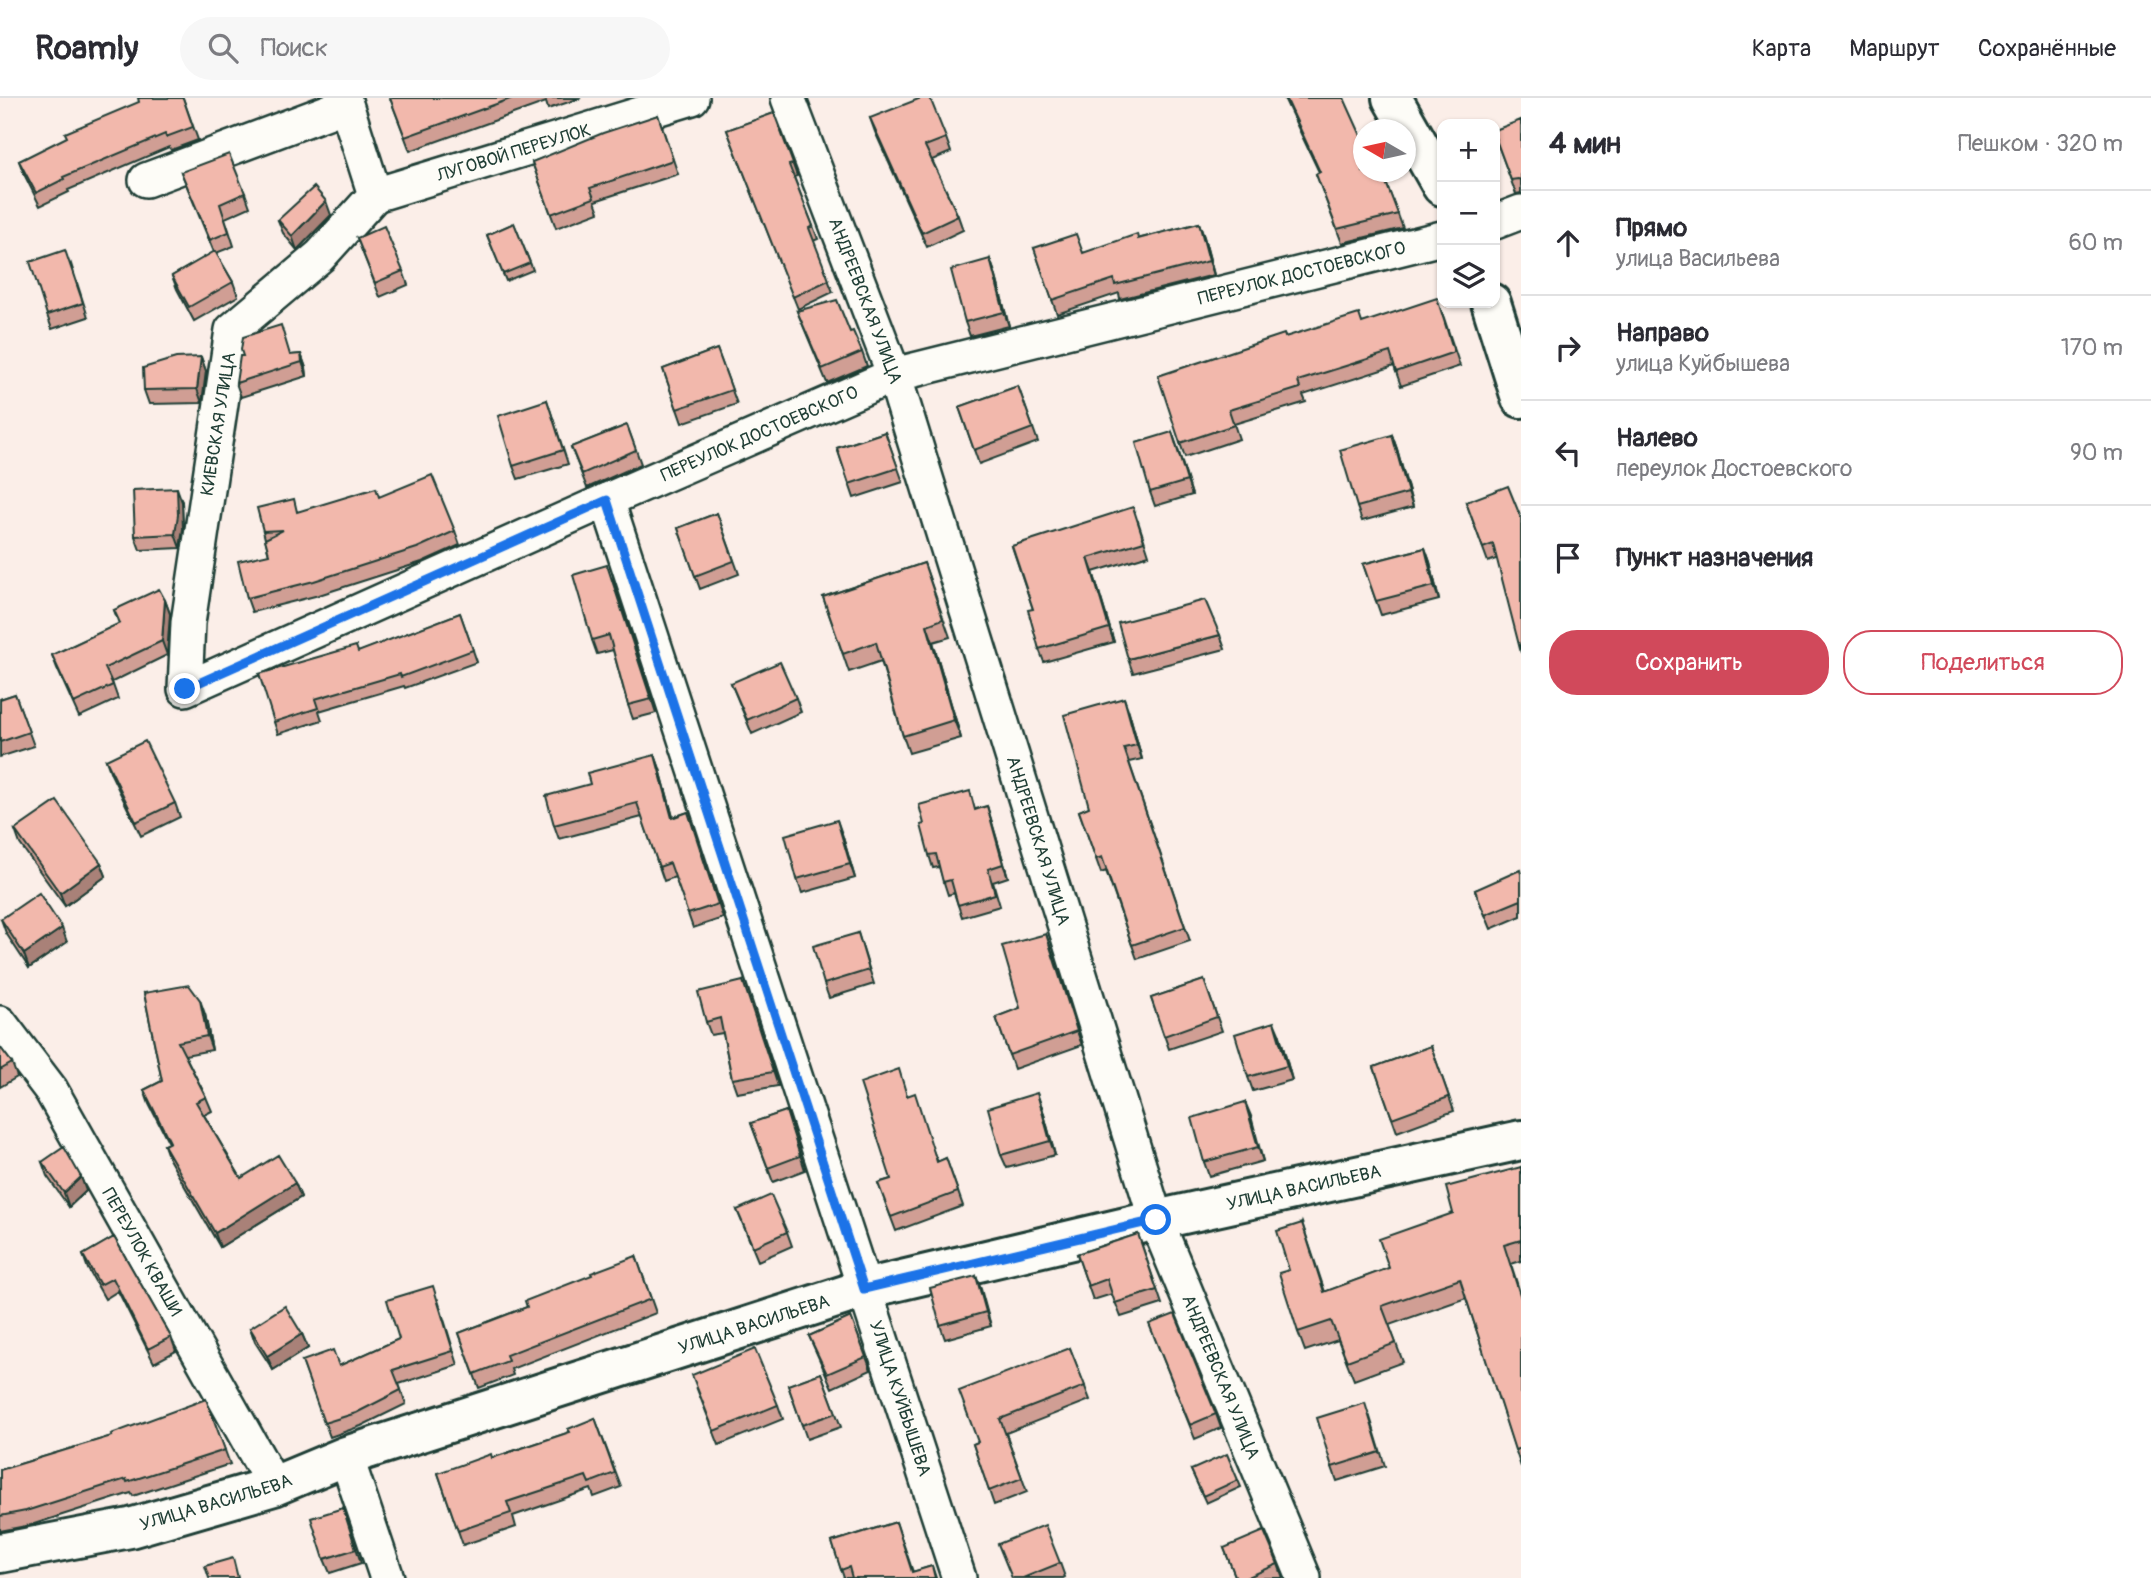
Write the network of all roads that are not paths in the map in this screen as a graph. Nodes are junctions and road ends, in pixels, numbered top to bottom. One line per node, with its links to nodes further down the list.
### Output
1 (692, 98): 7 (street, ЛУГОВОЙ ПЕРЕУЛОК)
2 (788, 98): 12 (street, АНДРЕЕВСКАЯ УЛИЦА)
3 (1392, 98): 6 (street)
4 (345, 101): 5 (street); 7 (street)
5 (146, 180)
6 (1440, 182)
7 (375, 195): 15 (street, КИЕВСКАЯ УЛИЦА)
8 (1521, 212): 9 (street)
9 (1500, 220)
10 (1437, 239): 12 (street, ПЕРЕУЛОК ДОСТОЕВСКОГО)
11 (1493, 308): 13 (street)
12 (894, 375): 14 (street, ПЕРЕУЛОК ДОСТОЕВСКОГО); 18 (street, АНДРЕЕВСКАЯ УЛИЦА)
13 (1521, 398)
14 (607, 500): 15 (street, ПЕРЕУЛОК ДОСТОЕВСКОГО); 19 (street, УЛИЦА КУЙБЫШЕВА)
15 (185, 689)
16 (0, 1023): 21 (street, ПЕРЕУЛОК КВАШИ)
17 (1521, 1140): 18 (street, УЛИЦА ВАСИЛЬЕВА)
18 (1156, 1220): 19 (street, УЛИЦА ВАСИЛЬЕВА); 25 (street, АНДРЕЕВСКАЯ УЛИЦА)
19 (864, 1289): 20 (street, УЛИЦА ВАСИЛЬЕВА); 24 (street, УЛИЦА КУЙБЫШЕВА)
20 (346, 1456): 21 (street, УЛИЦА ВАСИЛЬЕВА); 23 (street)
21 (274, 1486): 22 (street, УЛИЦА ВАСИЛЬЕВА)
22 (0, 1553)
23 (387, 1578)
24 (959, 1578)
25 (1304, 1578)

